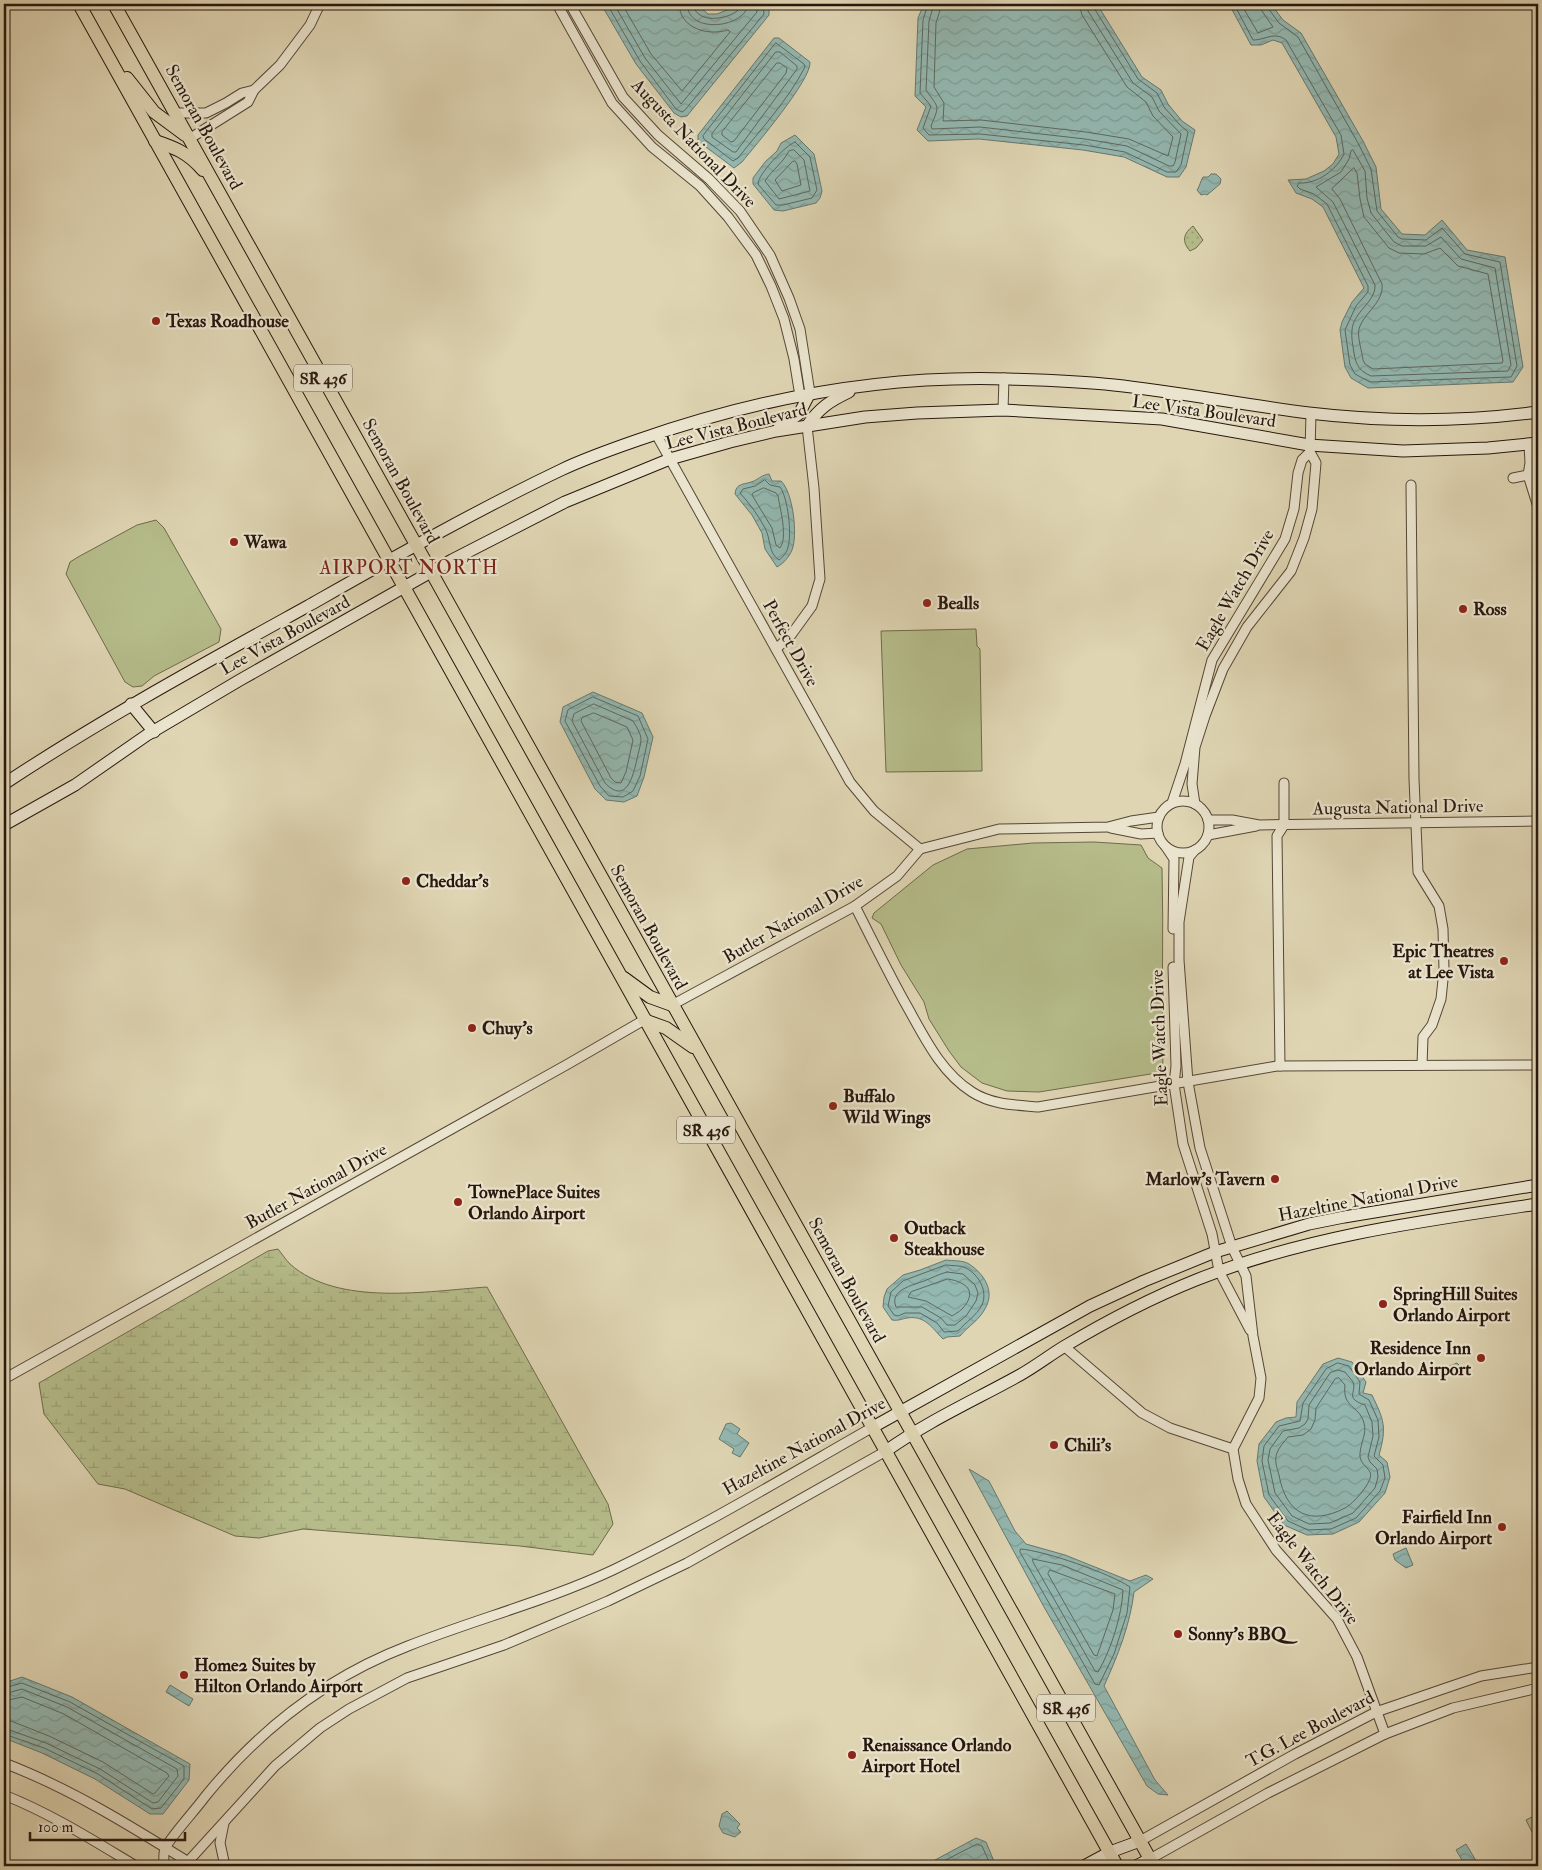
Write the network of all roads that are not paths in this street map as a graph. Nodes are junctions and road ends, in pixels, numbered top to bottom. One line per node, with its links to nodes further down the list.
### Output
1 (79, 4): 6 (main road, SR 436)
2 (114, 4): 8 (main road, Semoran Boulevard / SR 436)
3 (320, 4): 7 (street)
4 (557, 4): 14 (street, Augusta National Drive)
5 (570, 4): 14 (street, Augusta National Drive)
6 (105, 50): 9 (main road); 10 (main road, SR 436)
7 (254, 90): 8 (street); 9 (street)
8 (175, 113): 9 (main road, Semoran Boulevard / SR 436)
9 (189, 139): 11 (main road, Semoran Boulevard / SR 436)
10 (155, 141): 11 (main road); 29 (main road, SR 436)
11 (216, 185): 28 (main road, Semoran Boulevard / SR 436)
12 (1004, 378): 13 (street, Lee Vista Boulevard); 15 (street); 17 (street, Lee Vista Boulevard)
13 (860, 387): 14 (street, Lee Vista Boulevard); 18 (street)
14 (805, 395): 19 (street); 20 (street, Lee Vista Boulevard)
15 (1003, 410): 18 (street, Lee Vista Boulevard); 22 (street, Lee Vista Boulevard)
16 (1538, 412): 17 (street, Lee Vista Boulevard)
17 (1311, 413): 22 (street, Eagle Watch Drive)
18 (807, 426): 19 (street, Lee Vista Boulevard); 32 (street)
19 (776, 431): 23 (street, Lee Vista Boulevard)
20 (656, 434): 23 (street, Perfect Drive); 28 (street, Lee Vista Boulevard)
21 (1534, 444): 22 (street, Lee Vista Boulevard); 24 (street)
22 (1310, 448): 37 (street, Eagle Watch Drive); 38 (street, Eagle Watch Drive)
23 (670, 459): 30 (street, Lee Vista Boulevard); 32 (street, Perfect Drive)
24 (1528, 476): 25 (street); 27 (street)
25 (1513, 478)
26 (1411, 485): 42 (street)
27 (1538, 507)
28 (416, 545): 29 (street, Lee Vista Boulevard); 30 (main road, Semoran Boulevard / SR 436)
29 (388, 561): 31 (main road, SR 436); 33 (street, Lee Vista Boulevard)
30 (432, 572): 31 (street, Lee Vista Boulevard); 54 (main road, Semoran Boulevard / SR 436)
31 (404, 589): 34 (street, Lee Vista Boulevard); 53 (main road, SR 436)
32 (776, 650): 50 (street, Perfect Drive)
33 (131, 704): 34 (street); 36 (street, Lee Vista Boulevard)
34 (154, 732): 45 (street, Lee Vista Boulevard)
35 (1284, 783): 44 (street)
36 (4, 784)
37 (1172, 803): 38 (street); 39 (street, Eagle Watch Drive)
38 (1196, 804): 40 (street, Eagle Watch Drive)
39 (1159, 817): 46 (street); 47 (street)
40 (1208, 820): 43 (street); 48 (street)
41 (1538, 820): 42 (street, Augusta National Drive)
42 (1416, 823): 44 (street, Augusta National Drive); 57 (street)
43 (1259, 825): 44 (street, Augusta National Drive); 48 (street)
44 (1284, 825): 59 (street)
45 (4, 826)
46 (1108, 827): 47 (street); 50 (street)
47 (1158, 833): 49 (street, Eagle Watch Drive)
48 (1208, 835): 51 (street, Eagle Watch Drive)
49 (1166, 847): 51 (street); 61 (street, Eagle Watch Drive)
50 (920, 849): 52 (street, Butler National Drive)
51 (1195, 850): 60 (street, Eagle Watch Drive)
52 (855, 906): 54 (street, Butler National Drive); 61 (street)
53 (618, 973): 54 (main road); 55 (main road, SR 436)
54 (672, 1005): 56 (main road, Semoran Boulevard / SR 436)
55 (644, 1020): 56 (main road); 70 (street, Butler National Drive); 72 (main road, SR 436)
56 (697, 1050): 71 (main road, Semoran Boulevard / SR 436)
57 (1422, 1065): 58 (street); 59 (street)
58 (1538, 1065)
59 (1280, 1066): 60 (street)
60 (1188, 1082): 61 (street); 64 (street, Eagle Watch Drive)
61 (1174, 1084): 65 (street, Eagle Watch Drive)
62 (1538, 1185): 64 (street, Hazeltine National Drive)
63 (1538, 1204): 66 (street, Hazeltine National Drive)
64 (1232, 1247): 65 (street, Hazeltine National Drive); 66 (street, Eagle Watch Drive)
65 (1215, 1252): 67 (street, Eagle Watch Drive); 71 (street, Hazeltine National Drive)
66 (1240, 1264): 67 (street, Hazeltine National Drive); 68 (street, Eagle Watch Drive)
67 (1219, 1271): 68 (street, Eagle Watch Drive); 69 (street, Hazeltine National Drive)
68 (1253, 1336): 75 (street, Eagle Watch Drive)
69 (1065, 1346): 73 (street, Hazeltine National Drive); 75 (street)
70 (4, 1380)
71 (900, 1412): 72 (street, Hazeltine National Drive); 73 (main road, Semoran Boulevard / SR 436)
72 (872, 1427): 74 (main road, SR 436); 84 (street, Hazeltine National Drive)
73 (912, 1433): 74 (street, Hazeltine National Drive); 83 (main road, Semoran Boulevard / SR 436)
74 (886, 1450): 82 (street, Hazeltine National Drive); 85 (main road, SR 436)
75 (1233, 1450): 78 (street, Eagle Watch Drive)
76 (1538, 1667): 78 (street, T.G. Lee Boulevard)
77 (1538, 1688): 79 (street, T.G. Lee Boulevard)
78 (1376, 1712): 79 (street, Eagle Watch Drive); 83 (street, T.G. Lee Boulevard)
79 (1385, 1734): 86 (street, T.G. Lee Boulevard)
80 (4, 1763): 84 (street)
81 (4, 1795): 88 (street)
82 (224, 1823): 87 (street, Hazeltine National Drive); 90 (street)
83 (1140, 1841): 85 (street, T.G. Lee Boulevard); 86 (main road, Semoran Boulevard / SR 436)
84 (165, 1848): 87 (street); 89 (street)
85 (1110, 1852): 91 (street, T.G. Lee Boulevard); 92 (main road, SR 436)
86 (1152, 1862): 93 (street, T.G. Lee Boulevard)
87 (189, 1865)
88 (136, 1866)
89 (164, 1866)
90 (225, 1866)
91 (1084, 1866)
92 (1117, 1866)
93 (1136, 1866)

